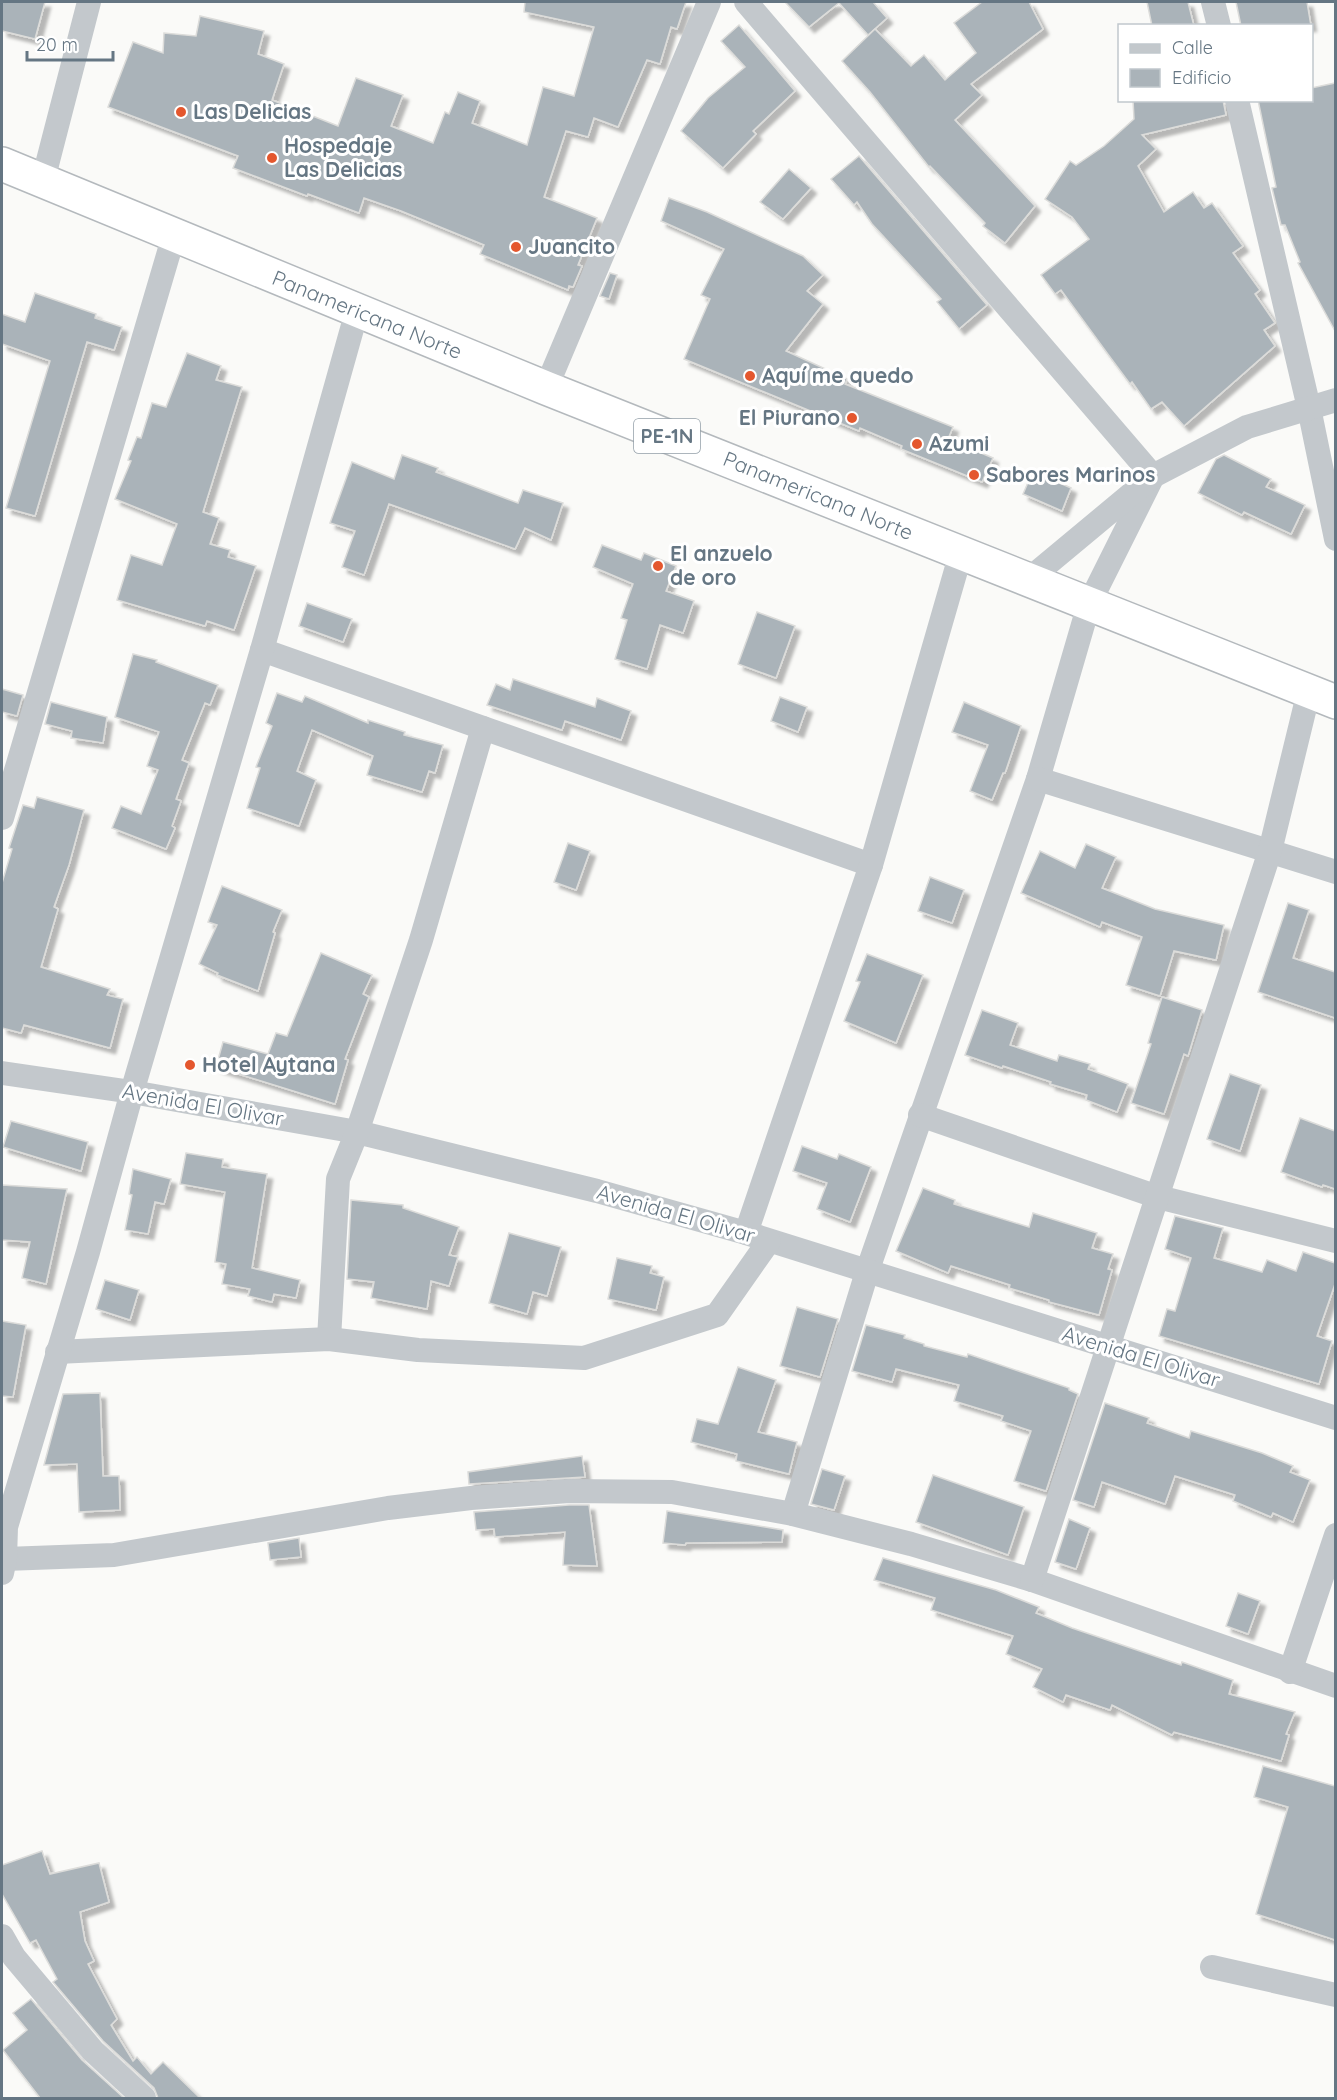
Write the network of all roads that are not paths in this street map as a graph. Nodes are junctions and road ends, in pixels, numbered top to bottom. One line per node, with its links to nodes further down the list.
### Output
1 (89, 2): 8 (street)
2 (709, 2): 11 (street)
3 (746, 2): 14 (street)
4 (1213, 2): 5 (street)
5 (1218, 24)
6 (1237, 102): 13 (street)
7 (2, 164): 8 (highway, Panamericana Norte / PE-1N)
8 (43, 180): 9 (highway, Panamericana Norte / PE-1N)
9 (174, 235): 10 (highway, Panamericana Norte / PE-1N); 22 (street)
10 (357, 311): 11 (highway, Panamericana Norte / PE-1N); 19 (street)
11 (546, 387): 16 (highway, Panamericana Norte / PE-1N)
12 (1335, 400): 13 (street)
13 (1309, 408): 14 (street); 15 (street)
14 (1153, 476): 17 (street); 18 (street)
15 (1335, 539)
16 (961, 553): 17 (highway, Panamericana Norte / PE-1N); 26 (street)
17 (1028, 580): 18 (highway, Panamericana Norte / PE-1N)
18 (1089, 604): 20 (highway, Panamericana Norte / PE-1N); 23 (street)
19 (262, 650): 21 (street); 29 (street)
20 (1322, 697): 25 (street)
21 (483, 728): 26 (street); 31 (street)
22 (10, 760): 24 (street)
23 (1038, 779): 25 (street); 30 (street)
24 (2, 818)
25 (1270, 851): 27 (street); 32 (street)
26 (871, 865): 33 (street)
27 (1335, 872)
28 (2, 1073): 29 (street, Avenida El Olivar)
29 (132, 1092): 31 (street, Avenida El Olivar); 39 (street)
30 (920, 1115): 32 (street); 36 (street)
31 (357, 1132): 33 (street, Avenida El Olivar); 37 (street)
32 (1158, 1197): 35 (street); 38 (street)
33 (746, 1233): 34 (street, Avenida El Olivar)
34 (769, 1241): 36 (street, Avenida El Olivar); 37 (street)
35 (1335, 1241)
36 (867, 1272): 38 (street, Avenida El Olivar); 41 (street)
37 (329, 1340): 39 (street)
38 (1107, 1347): 40 (street, Avenida El Olivar); 44 (street)
39 (57, 1352): 43 (street)
40 (1335, 1418)
41 (793, 1514): 43 (street); 44 (street)
42 (1335, 1534): 45 (street)
43 (3, 1566)
44 (1032, 1580): 45 (street)
45 (1290, 1672): 46 (street)
46 (1335, 1686)
47 (2, 1936): 50 (street)
48 (1212, 1967): 49 (street)
49 (1335, 1995)
50 (144, 2098)

